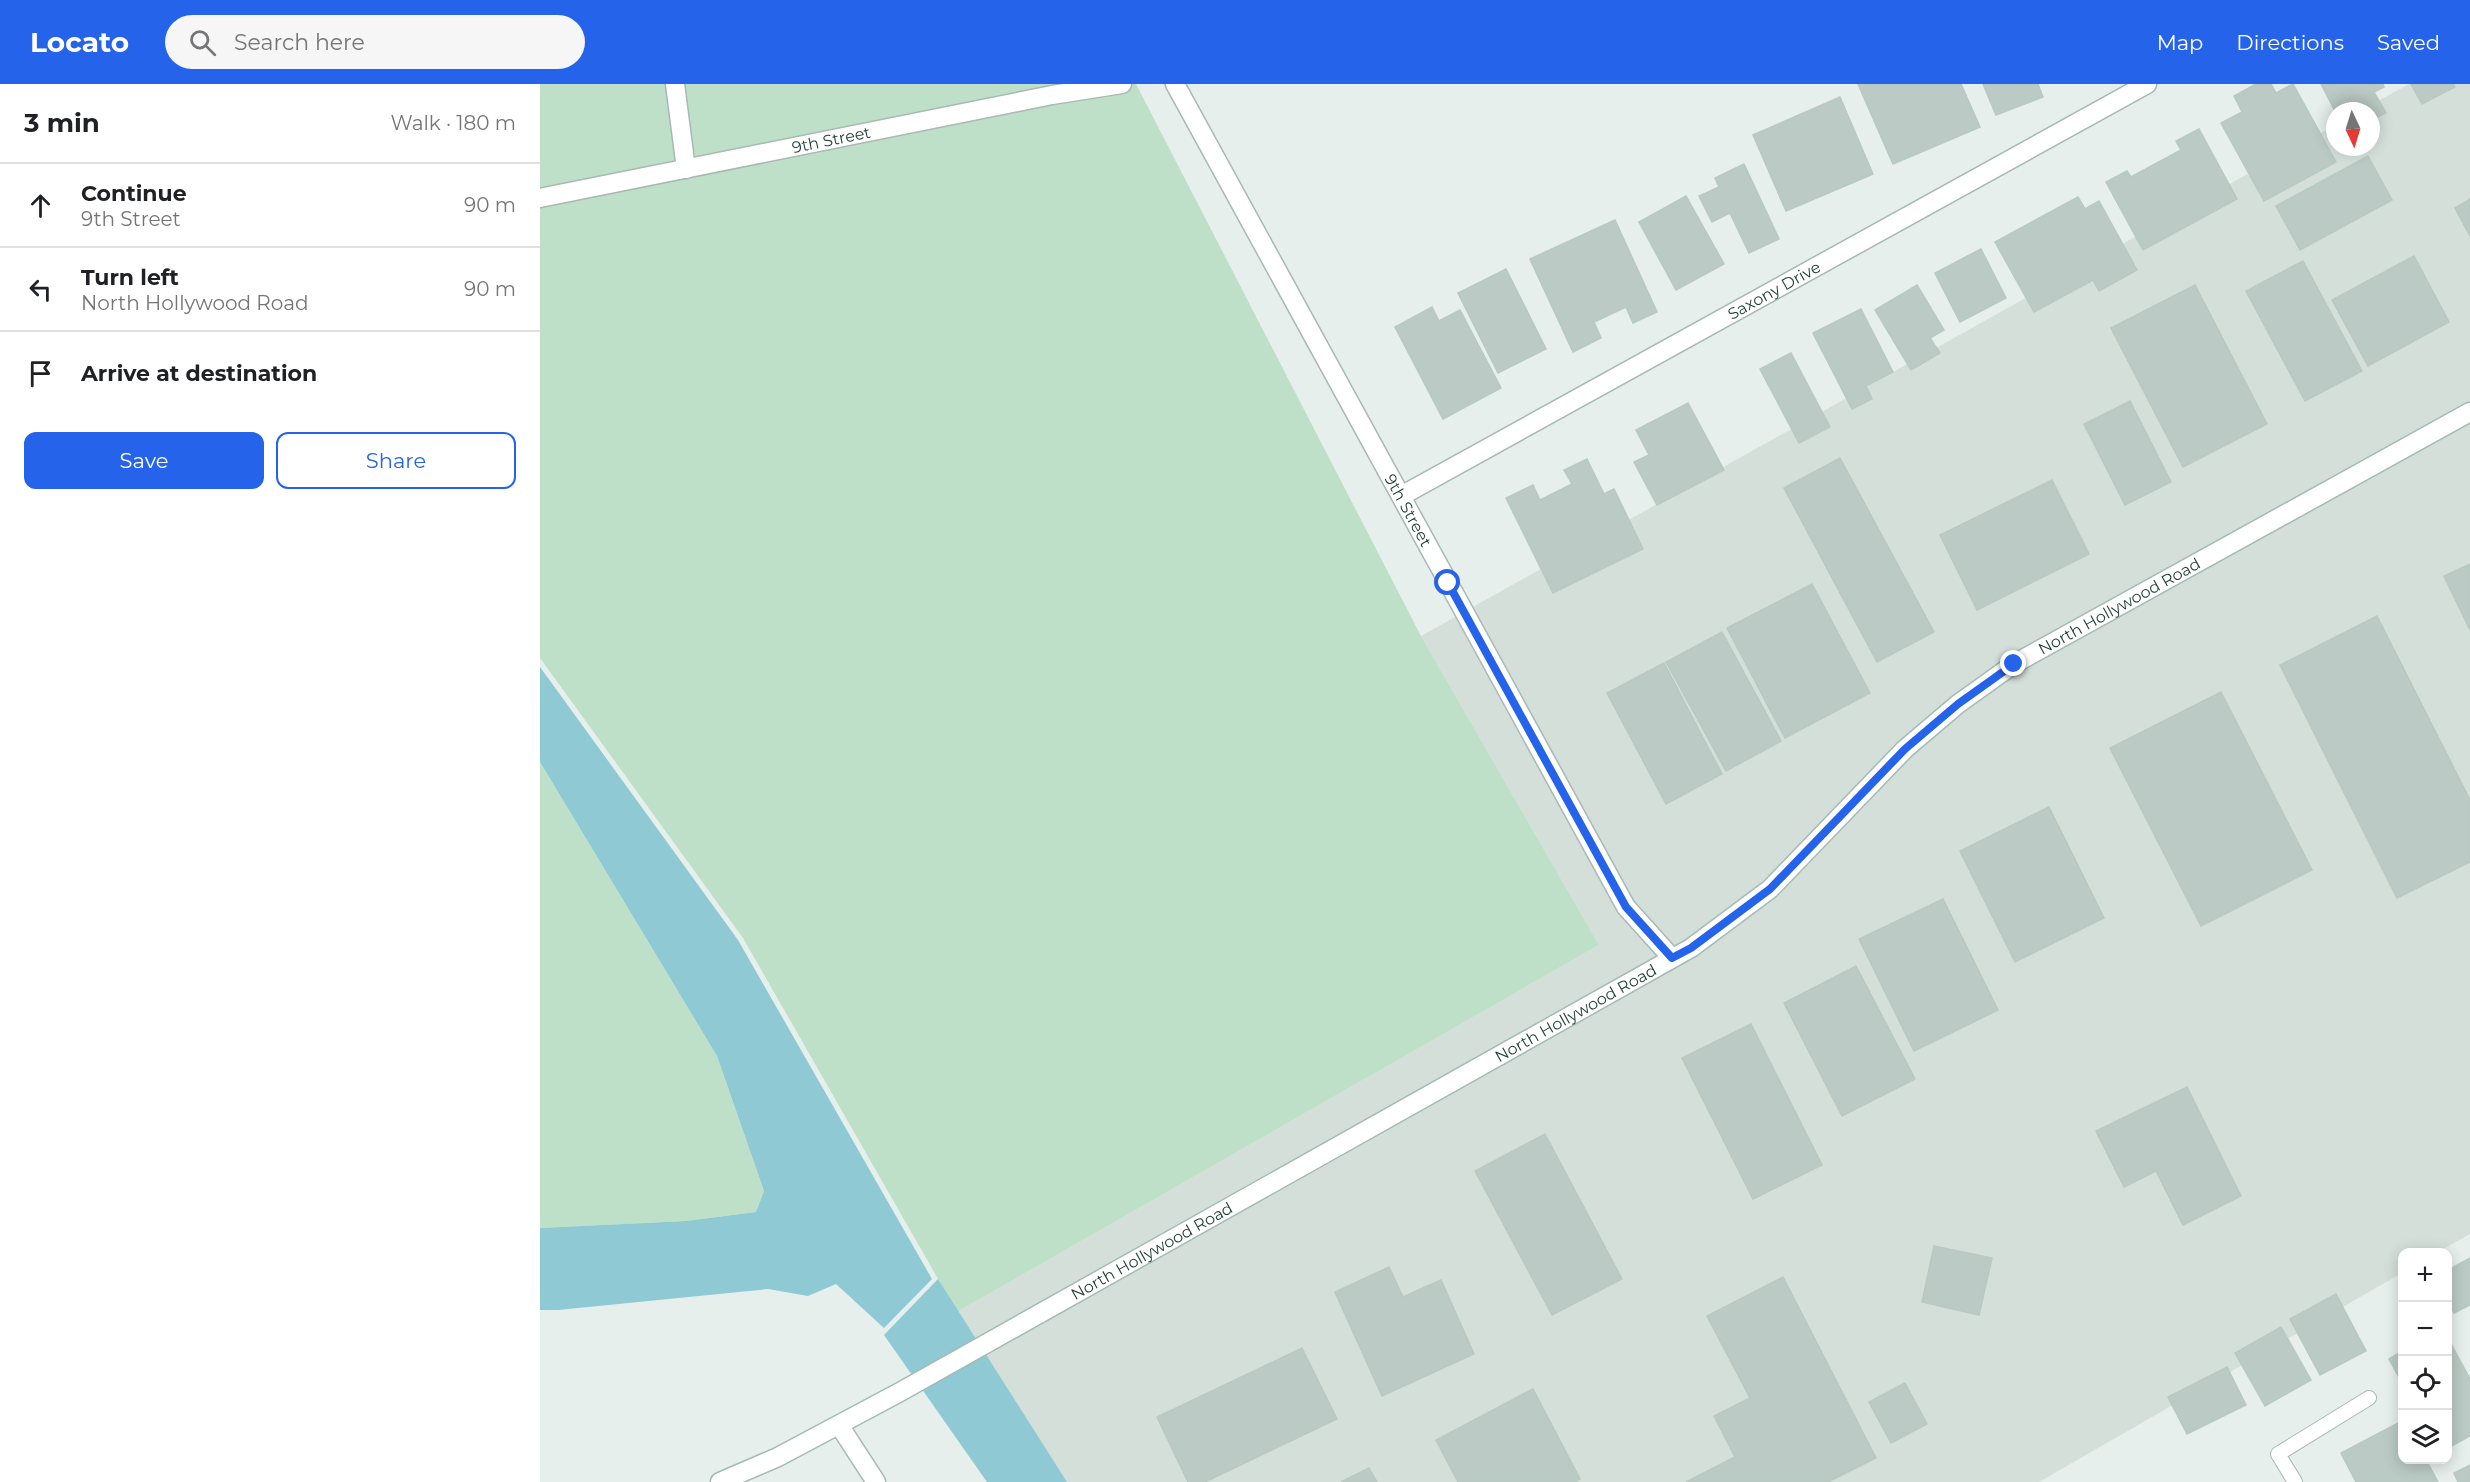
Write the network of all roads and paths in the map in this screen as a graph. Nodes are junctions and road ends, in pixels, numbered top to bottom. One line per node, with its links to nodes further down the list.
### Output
1 (675, 84): 5 (street)
2 (1122, 84): 5 (street, 9th Street)
3 (1175, 84): 8 (street, 9th Street)
4 (2147, 84): 8 (street, Saxony Drive)
5 (686, 169): 6 (street, 9th Street)
6 (540, 198)
7 (2470, 412): 9 (street, North Hollywood Road)
8 (1401, 496): 9 (street, 9th Street)
9 (1672, 958): 11 (street, North Hollywood Road)
10 (2369, 1398): 14 (lane)
11 (839, 1425): 12 (street, North Hollywood Road); 13 (street)
12 (720, 1482)
13 (876, 1482)
14 (2295, 1482)

